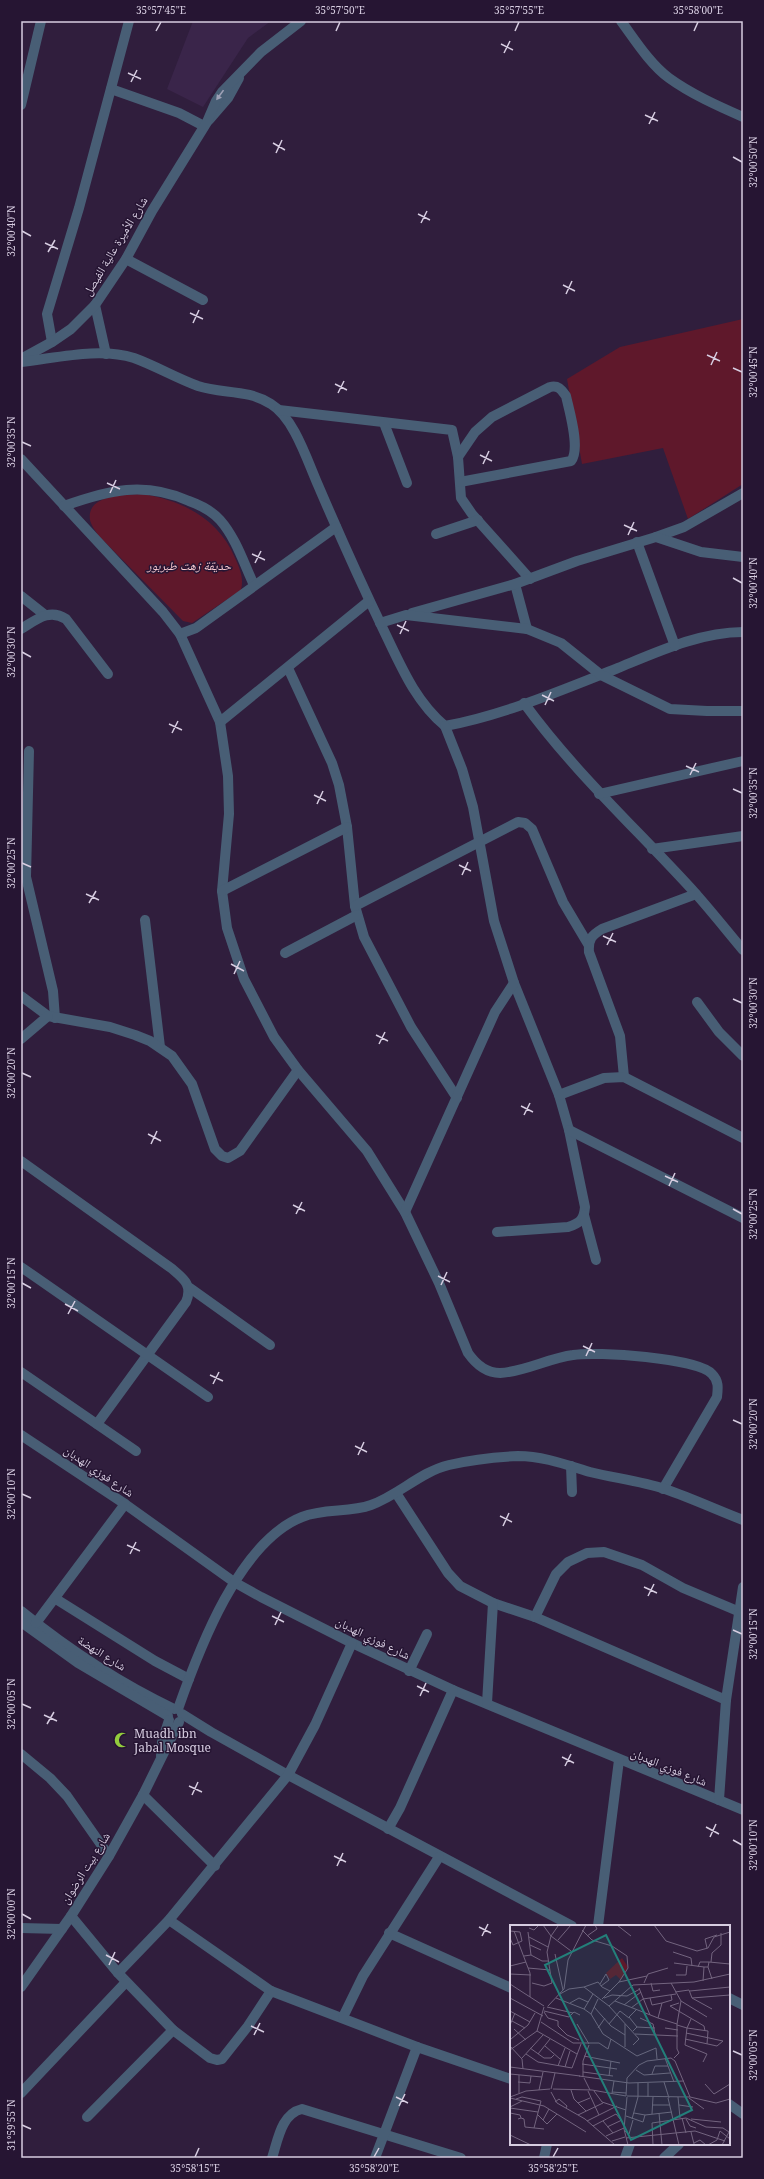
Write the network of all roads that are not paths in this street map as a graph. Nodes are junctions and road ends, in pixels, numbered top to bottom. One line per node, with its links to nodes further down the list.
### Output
1 (41, 21): 5 (street)
2 (129, 21): 6 (street)
3 (301, 21): 9 (street, شارع الأميرة عالية الفيصل)
4 (622, 21): 8 (street)
5 (24, 77): 7 (street)
6 (111, 89): 9 (street); 13 (street)
7 (21, 105)
8 (743, 117)
9 (206, 124): 10 (street, شارع الأميرة عالية الفيصل)
10 (126, 259): 11 (street); 12 (street, شارع الأميرة عالية الفيصل)
11 (203, 300)
12 (95, 305): 13 (street, شارع الأميرة عالية الفيصل); 14 (street)
13 (52, 342): 15 (street, شارع الأميرة عالية الفيصل)
14 (106, 354): 15 (street); 16 (street)
15 (21, 361)
16 (279, 410): 17 (street); 25 (street)
17 (384, 423): 18 (street); 21 (street)
18 (458, 458): 20 (street); 20 (street)
19 (21, 459): 23 (street)
20 (460, 482): 24 (street)
21 (406, 483)
22 (743, 493): 27 (street)
23 (64, 506): 32 (street); 41 (street)
24 (478, 520): 26 (street); 30 (street)
25 (336, 527): 32 (street); 34 (street)
26 (436, 534)
27 (656, 537): 28 (street); 29 (street)
28 (637, 542): 30 (street); 42 (street)
29 (743, 557)
30 (530, 579): 31 (street)
31 (515, 584): 36 (street); 38 (street)
32 (254, 585): 41 (street)
33 (21, 596): 35 (street)
34 (369, 601): 37 (street); 43 (street)
35 (45, 615): 39 (street); 44 (street)
36 (406, 615): 37 (street); 38 (street)
37 (380, 624): 49 (street)
38 (527, 629): 45 (street)
39 (21, 630)
40 (743, 632): 42 (street)
41 (180, 634): 48 (street)
42 (675, 646): 45 (street)
43 (288, 668): 48 (street); 53 (street)
44 (108, 674)
45 (601, 675): 46 (street); 47 (street)
46 (524, 703): 49 (street); 52 (street)
47 (743, 711)
48 (220, 722): 57 (street)
49 (445, 726): 55 (street)
50 (29, 751): 67 (street)
51 (743, 761): 52 (street)
52 (599, 794): 56 (street)
53 (347, 827): 57 (street); 59 (street)
54 (743, 836): 56 (street)
55 (478, 842): 59 (street); 61 (street); 64 (street)
56 (652, 849): 58 (street)
57 (222, 891): 71 (street)
58 (696, 894): 61 (street); 62 (street)
59 (356, 910): 63 (street); 74 (street)
60 (145, 920): 69 (street)
61 (588, 944): 72 (street)
62 (743, 950)
63 (285, 953)
64 (514, 983): 73 (street); 74 (street)
65 (21, 996): 67 (street)
66 (697, 1002): 70 (street)
67 (52, 1017): 68 (street); 69 (street)
68 (21, 1039)
69 (160, 1047): 71 (street)
70 (743, 1056)
71 (298, 1070): 78 (street)
72 (624, 1077): 73 (street); 76 (street)
73 (559, 1095): 75 (street)
74 (457, 1098): 78 (street)
75 (569, 1130): 79 (street); 80 (street)
76 (743, 1138)
77 (21, 1161): 84 (street)
78 (405, 1212): 93 (street)
79 (584, 1215): 81 (street); 82 (street)
80 (743, 1218)
81 (496, 1232)
82 (596, 1260)
83 (21, 1267): 86 (street)
84 (190, 1288): 85 (street); 86 (street)
85 (270, 1345)
86 (146, 1354): 88 (street); 89 (street)
87 (21, 1372): 89 (street)
88 (208, 1397)
89 (97, 1424): 91 (street)
90 (21, 1435): 96 (street, شارع فوزي الهدبان)
91 (136, 1451)
92 (571, 1466): 93 (street, شارع بيت الرضوان); 94 (street); 95 (street, شارع بيت الرضوان)
93 (663, 1489): 97 (street, شارع بيت الرضوان)
94 (572, 1492)
95 (396, 1493): 98 (street, شارع بيت الرضوان); 101 (street)
96 (125, 1504): 98 (street, شارع فوزي الهدبان); 100 (street)
97 (743, 1520)
98 (234, 1582): 108 (street, شارع فوزي الهدبان); 110 (street, شارع بيت الرضوان)
99 (743, 1587): 103 (street)
100 (56, 1599): 106 (street); 110 (street)
101 (493, 1603): 104 (street); 113 (street)
102 (21, 1611): 106 (street, شارع النهضة)
103 (740, 1612): 104 (street); 112 (street)
104 (535, 1617): 112 (street)
105 (21, 1622): 114 (street, شارع النهضة)
106 (36, 1623): 114 (street, شارع النهضة)
107 (427, 1634): 109 (street)
108 (352, 1643): 109 (street, شارع فوزي الهدبان); 119 (street)
109 (409, 1671): 111 (street, شارع فوزي الهدبان)
110 (189, 1679): 114 (street, شارع بيت الرضوان)
111 (453, 1690): 113 (street, شارع فوزي الهدبان); 123 (street)
112 (726, 1700): 121 (street)
113 (487, 1703): 116 (street, شارع فوزي الهدبان)
114 (176, 1716): 119 (street); 120 (street, شارع بيت الرضوان)
115 (21, 1754): 118 (street)
116 (619, 1760): 121 (street, شارع فوزي الهدبان); 130 (street)
117 (21, 1764): 118 (street)
118 (34, 1764): 124 (street)
119 (288, 1775): 123 (street); 126 (street)
120 (143, 1795): 124 (street, شارع بيت الرضوان); 126 (street)
121 (719, 1800): 122 (street, شارع فوزي الهدبان)
122 (743, 1810)
123 (388, 1829): 125 (street)
124 (109, 1856): 127 (street, شارع بيت الرضوان)
125 (439, 1857): 129 (street); 133 (street)
126 (215, 1866): 128 (street)
127 (71, 1916): 132 (street, شارع بيت الرضوان); 134 (street)
128 (169, 1920): 134 (street); 138 (street)
129 (570, 1925)
130 (598, 1925)
131 (21, 1928): 132 (street)
132 (62, 1929): 136 (street, شارع بيت الرضوان)
133 (389, 1934): 137 (street); 141 (street)
134 (118, 1973): 135 (street)
135 (126, 1982): 142 (street); 145 (street)
136 (21, 1987)
137 (510, 1988)
138 (271, 1991): 141 (street); 142 (street)
139 (730, 1998): 140 (street)
140 (743, 2005)
141 (343, 2017): 143 (street)
142 (173, 2030): 148 (street)
143 (417, 2047): 144 (street); 149 (street)
144 (510, 2079)
145 (21, 2093)
146 (730, 2105): 147 (street)
147 (743, 2114)
148 (87, 2117)
149 (384, 2134): 154 (street); 155 (street); 156 (street)
150 (547, 2145): 157 (street)
151 (630, 2145): 153 (street)
152 (678, 2145): 158 (street)
153 (628, 2157)
154 (272, 2158)
155 (375, 2158)
156 (461, 2158)
157 (544, 2158)
158 (664, 2158)

